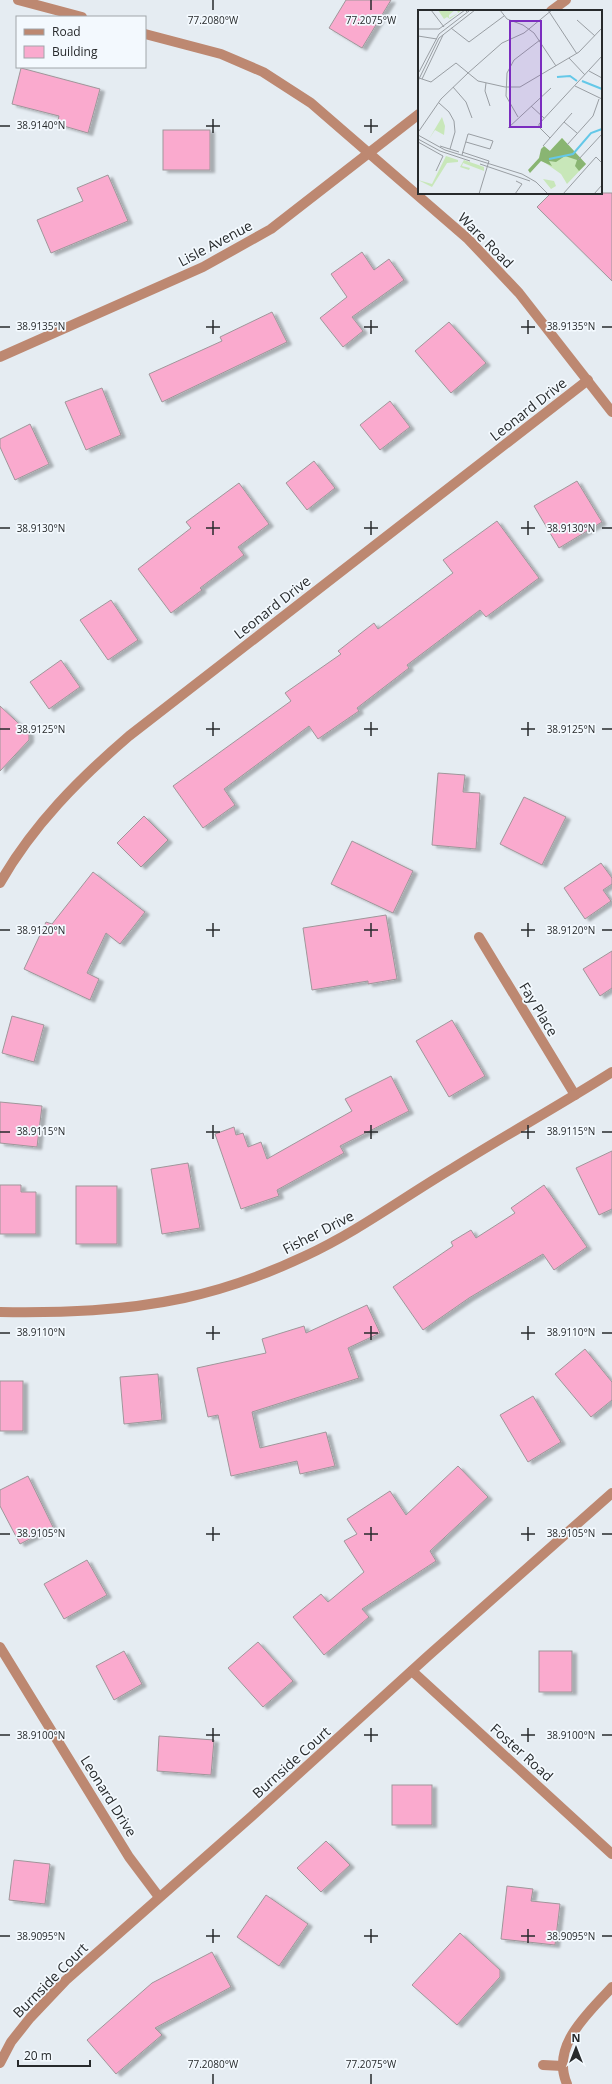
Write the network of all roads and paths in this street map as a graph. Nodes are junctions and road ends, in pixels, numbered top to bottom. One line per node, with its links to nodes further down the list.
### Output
1 (18, 0): 4 (street)
2 (566, 0): 3 (street)
3 (553, 10)
4 (78, 16)
5 (146, 34): 7 (street, Ware Road)
6 (418, 115): 7 (street, Lisle Avenue)
7 (369, 153): 8 (street, Lisle Avenue); 9 (street, Ware Road)
8 (0, 357)
9 (588, 380): 10 (street, Ware Road); 11 (street, Leonard Drive)
10 (612, 412)
11 (0, 883)
12 (479, 937): 14 (street, Fay Place)
13 (612, 1072): 14 (street, Fisher Drive)
14 (575, 1095): 15 (street, Fisher Drive)
15 (0, 1312)
16 (612, 1493): 18 (street, Burnside Court)
17 (0, 1647): 20 (street, Leonard Drive)
18 (412, 1671): 19 (street, Foster Road); 20 (street, Burnside Court)
19 (612, 1854)
20 (159, 1897): 22 (street, Burnside Court)
21 (612, 1987): 24 (street)
22 (0, 2063)
23 (543, 2065): 24 (street)
24 (563, 2066): 25 (street)
25 (567, 2084)

